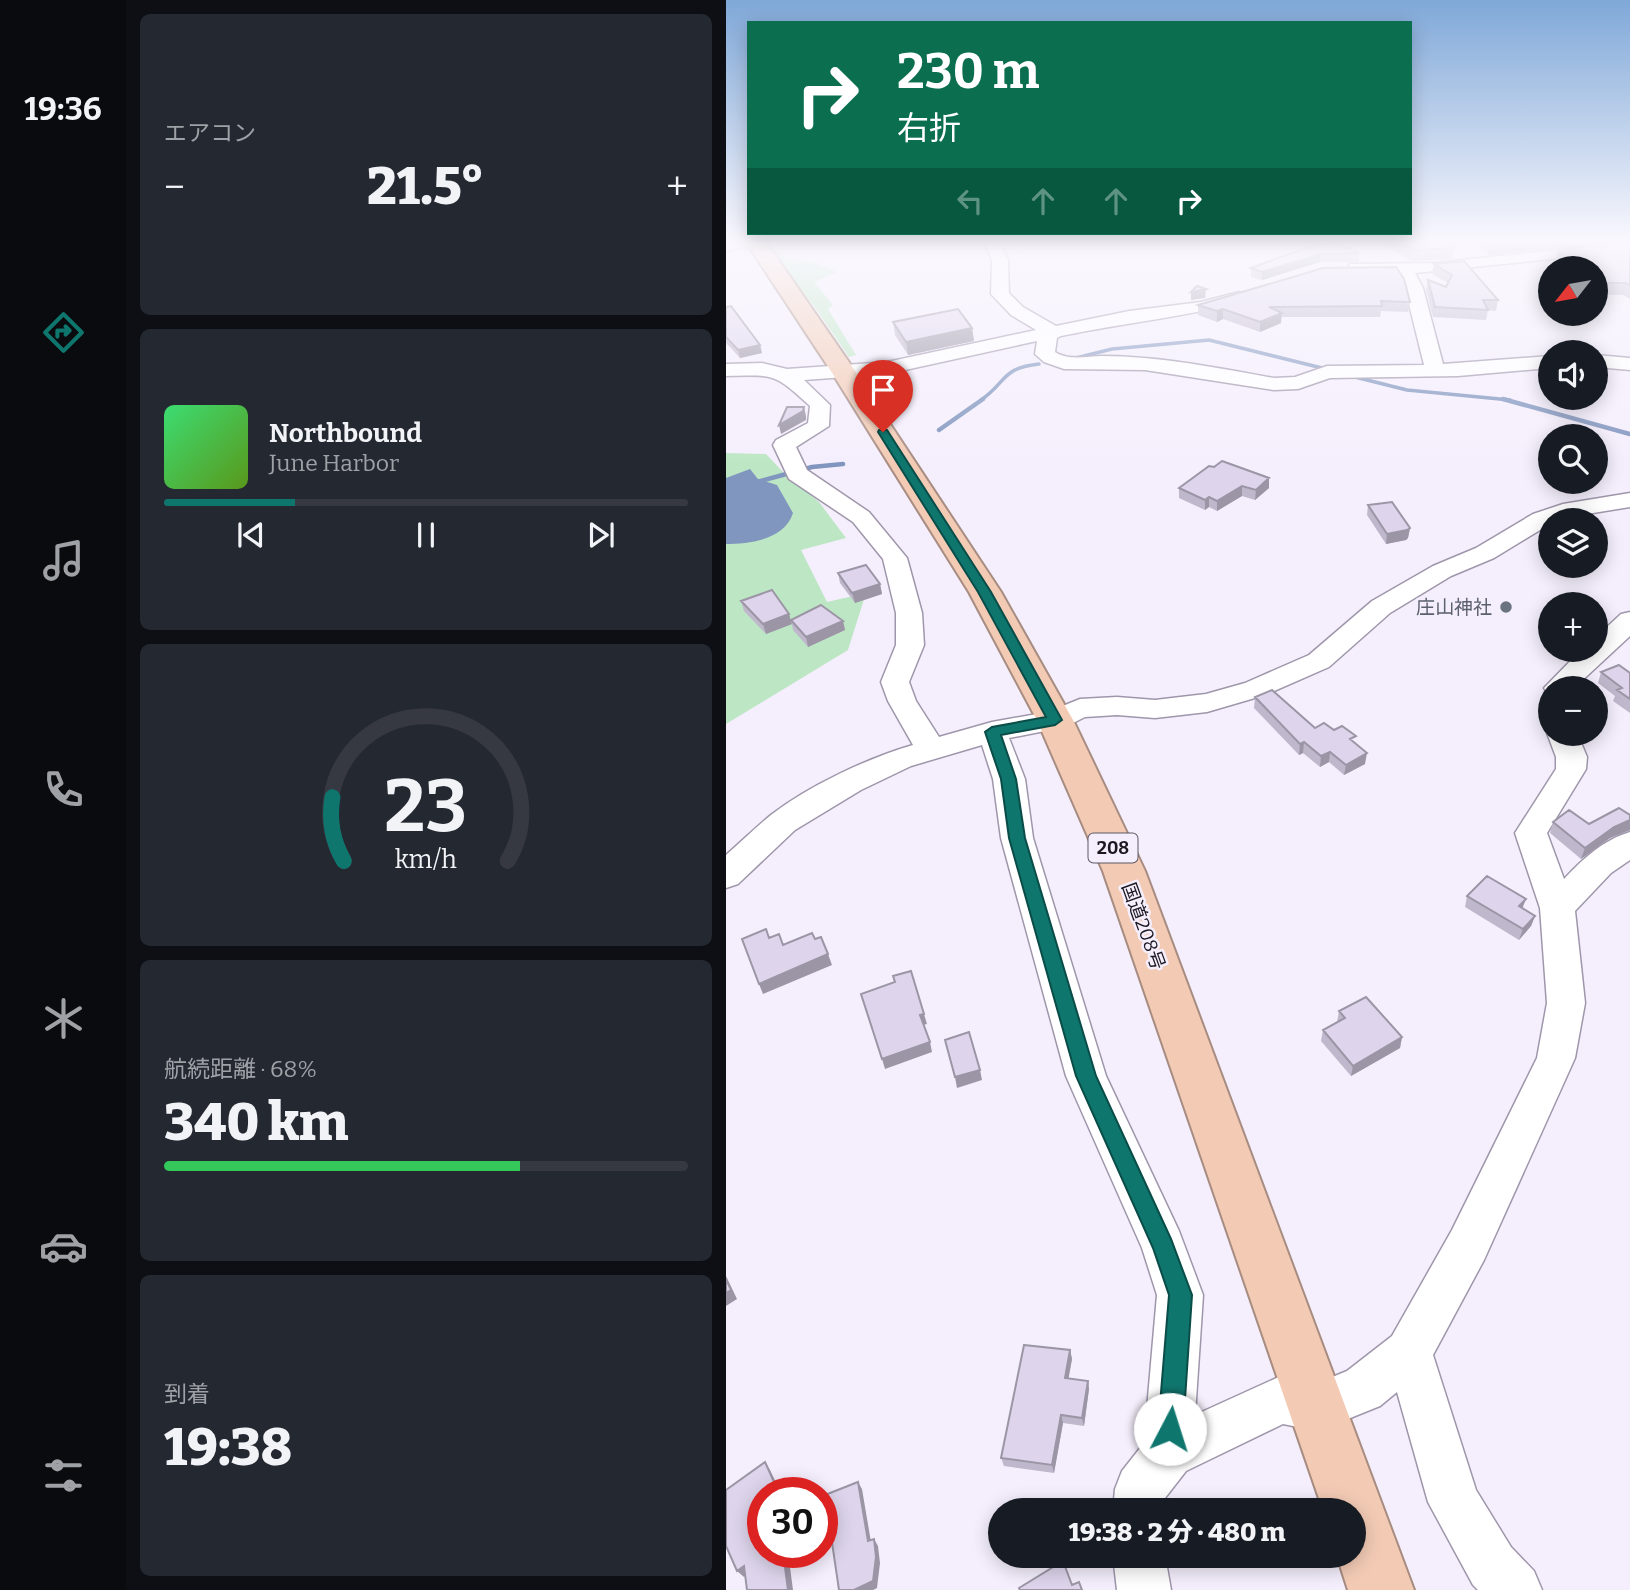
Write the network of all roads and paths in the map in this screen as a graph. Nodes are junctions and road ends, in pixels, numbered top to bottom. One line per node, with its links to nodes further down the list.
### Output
1 (795, 316): 11 (highway, 国道208号 / 208)
2 (1025, 316): 5 (street)
3 (1128, 316): 5 (street)
4 (1421, 316): 10 (street)
5 (1051, 334): 10 (street); 11 (street)
6 (1608, 362): 8 (street)
7 (1538, 363): 10 (street)
8 (1630, 364)
9 (726, 370): 12 (street)
10 (1435, 370)
11 (843, 371): 12 (street); 16 (highway, 国道208号 / 208)
12 (787, 375): 19 (street)
13 (1630, 500): 16 (street)
14 (1630, 620): 15 (street)
15 (1568, 676)
16 (1055, 720): 17 (street); 24 (highway, 国道208号 / 208)
17 (992, 732): 19 (street); 25 (street)
18 (1567, 746): 22 (street)
19 (931, 750): 21 (street)
20 (1630, 844): 22 (street)
21 (726, 875)
22 (1557, 908): 23 (street)
23 (1409, 1353): 24 (street); 32 (street)
24 (1318, 1407): 25 (street); 27 (highway, 国道208号 / 208)
25 (1168, 1453): 26 (street)
26 (1140, 1498)
27 (1350, 1498)
28 (1366, 1546): 31 (highway, 国道208号 / 208)
29 (1141, 1568): 30 (street)
30 (1144, 1590)
31 (1381, 1590)
32 (1515, 1590)

